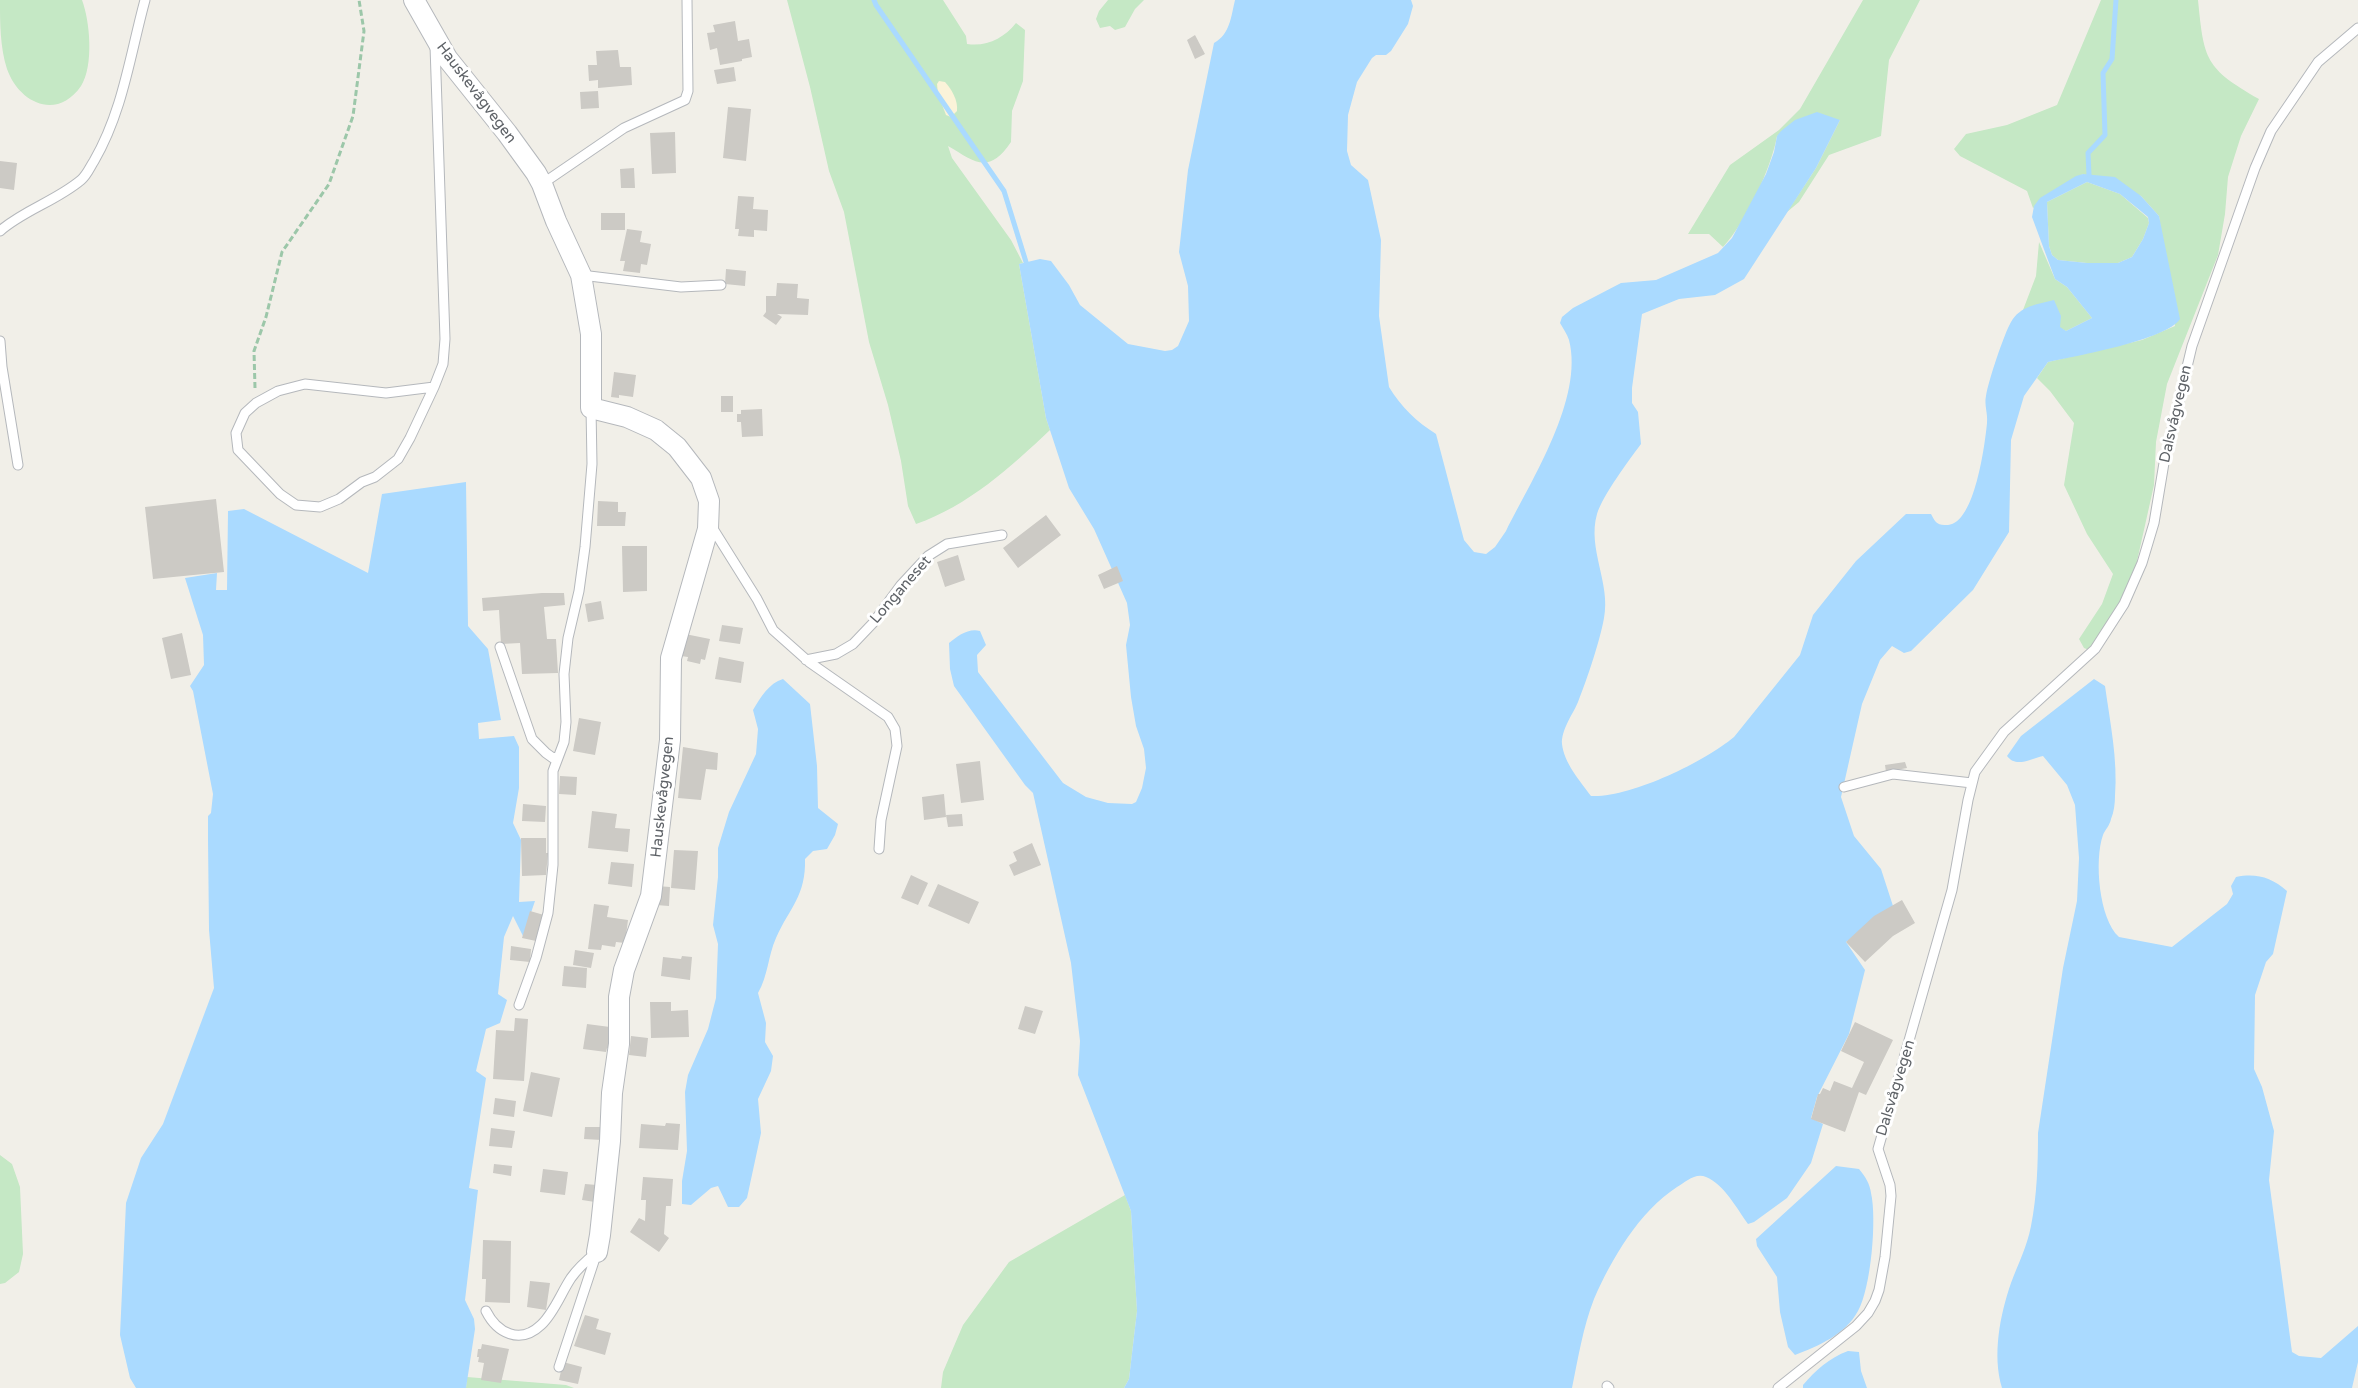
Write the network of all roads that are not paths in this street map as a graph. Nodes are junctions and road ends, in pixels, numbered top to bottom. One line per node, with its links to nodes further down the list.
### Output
1 (145, 0): 7 (lane)
2 (414, 0): 5 (street, Hauskevågvegen)
3 (687, 0): 6 (lane)
4 (2358, 28): 19 (lane, Dalsvågvegen)
5 (435, 38): 6 (street, Hauskevågvegen); 11 (lane)
6 (542, 184): 8 (street, Hauskevågvegen)
7 (0, 231)
8 (581, 275): 9 (lane); 12 (street, Hauskevågvegen)
9 (721, 285)
10 (0, 341): 13 (lane)
11 (434, 387): 11 (lane)
12 (591, 408): 14 (street, Hauskevågvegen); 18 (lane, Hauskevågvegen)
13 (18, 465)
14 (708, 522): 17 (lane); 23 (street, Hauskevågvegen)
15 (1002, 535): 17 (lane, Longaneset)
16 (500, 647): 18 (lane)
17 (806, 660): 21 (lane)
18 (558, 757): 22 (lane, Hauskevågvegen)
19 (1972, 783): 20 (lane); 26 (lane, Dalsvågvegen)
20 (1844, 787)
21 (879, 849)
22 (519, 1005)
23 (597, 1252): 24 (lane); 25 (lane, Hauskevågvegen)
24 (486, 1311)
25 (559, 1367)
26 (1778, 1388)

